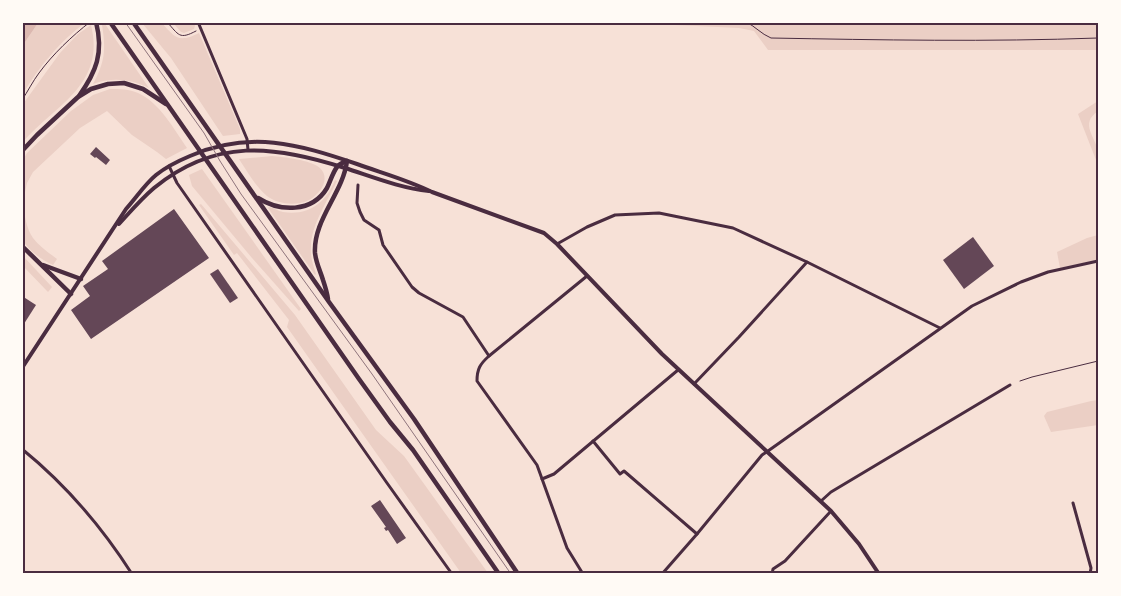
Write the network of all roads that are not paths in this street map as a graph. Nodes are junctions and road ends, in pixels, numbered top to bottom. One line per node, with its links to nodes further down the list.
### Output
1 (110, 22): 6 (main road)
2 (133, 22): 17 (main road)
3 (198, 22): 7 (street)
4 (96, 24): 5 (main road)
5 (78, 97): 6 (main road); 9 (main road)
6 (168, 106): 46 (main road)
7 (248, 142): 8 (street); 10 (street); 11 (street)
8 (248, 150): 12 (street); 14 (street)
9 (22, 151)
10 (347, 161): 12 (main road); 13 (main road); 16 (street)
11 (169, 166): 14 (street); 18 (street)
12 (337, 166): 13 (street); 17 (main road)
13 (346, 168): 16 (street); 27 (main road)
14 (173, 174): 18 (street); 45 (street)
15 (358, 185): 29 (street)
16 (432, 192): 19 (street)
17 (255, 196): 27 (main road)
18 (111, 233): 25 (street)
19 (557, 244): 22 (street); 24 (street)
20 (22, 246): 23 (main road)
21 (1098, 261): 28 (street)
22 (807, 262): 28 (street); 34 (street)
23 (40, 264): 25 (main road); 26 (main road)
24 (588, 276): 29 (street); 32 (street)
25 (81, 279): 26 (street)
26 (71, 294): 31 (street)
27 (329, 302): 47 (main road)
28 (940, 328): 38 (street)
29 (489, 356): 39 (street)
30 (1098, 361): 33 (lane)
31 (22, 368)
32 (678, 370): 34 (street); 36 (street)
33 (1020, 381)
34 (694, 384): 38 (street)
35 (1010, 385): 40 (street)
36 (593, 441): 39 (street); 43 (street)
37 (22, 449): 44 (street)
38 (768, 450): 40 (street); 43 (street)
39 (542, 479): 48 (street)
40 (822, 501): 42 (street)
41 (1073, 503): 52 (street)
42 (832, 511): 50 (street); 51 (street)
43 (697, 534): 49 (street)
44 (132, 574)
45 (452, 574)
46 (499, 574)
47 (518, 574)
48 (582, 574)
49 (662, 574)
50 (772, 574)
51 (879, 574)
52 (1090, 574)

